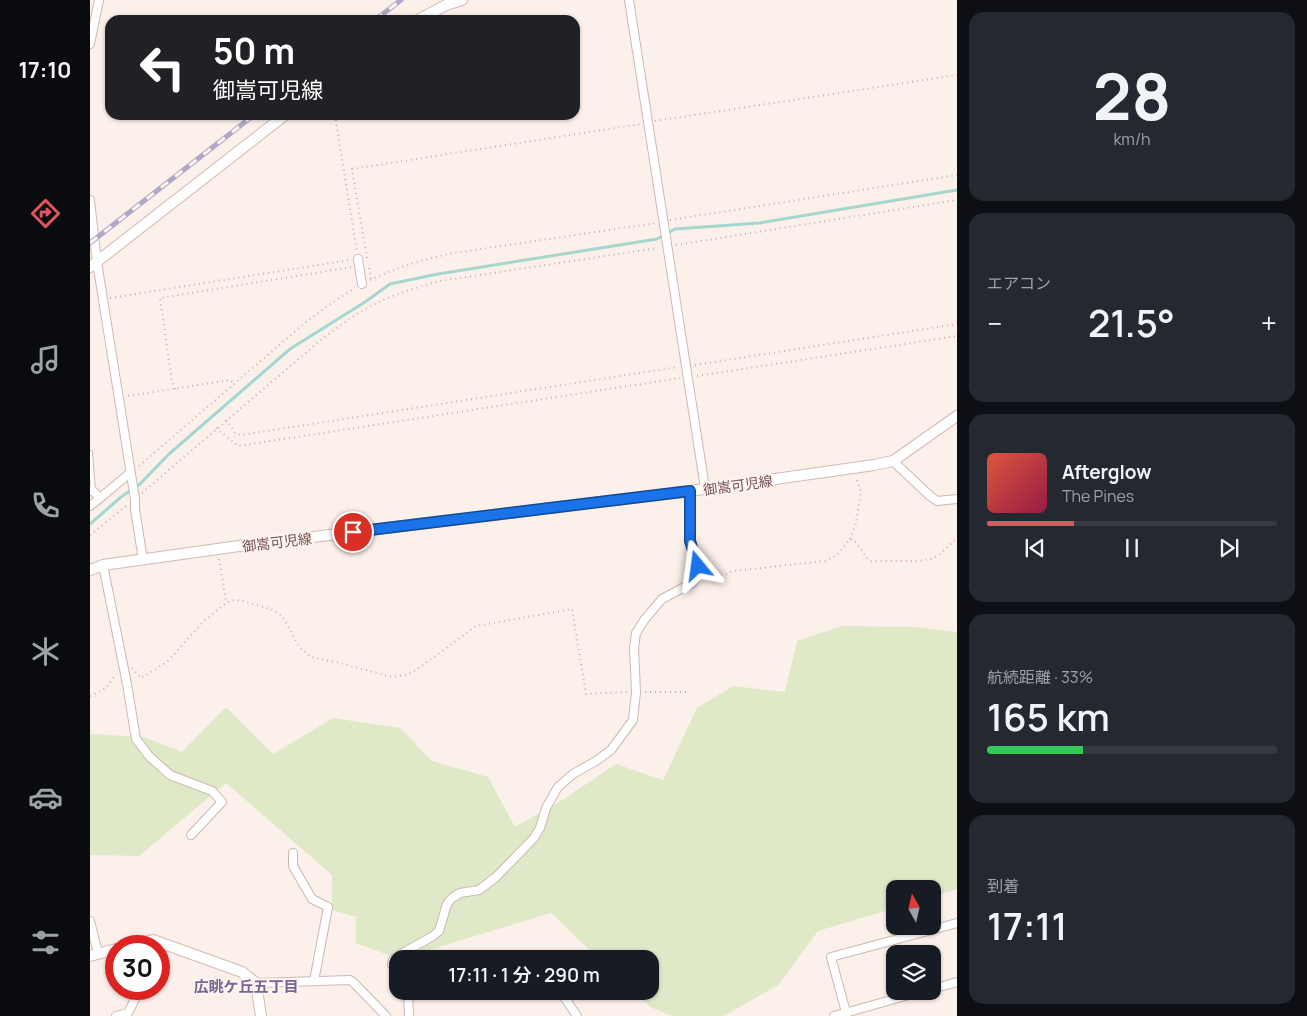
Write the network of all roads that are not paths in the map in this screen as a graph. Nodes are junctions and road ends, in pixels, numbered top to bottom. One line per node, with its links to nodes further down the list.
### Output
1 (99, 0): 5 (street)
2 (462, 0): 4 (main road)
3 (629, 0): 16 (street)
4 (427, 15)
5 (90, 44)
6 (279, 120): 10 (main road)
7 (90, 200): 8 (street)
8 (92, 231): 10 (street)
9 (358, 262): 11 (street)
10 (93, 265): 15 (street)
11 (362, 284)
12 (957, 416): 14 (main road, 御嵩可児線)
13 (90, 452): 17 (lane)
14 (893, 461): 16 (main road, 御嵩可児線); 20 (street)
15 (130, 473): 19 (street); 22 (street)
16 (705, 488): 18 (main road, 御嵩可児線)
17 (92, 491): 19 (street)
18 (690, 491): 22 (main road, 御嵩可児線); 30 (street)
19 (100, 498): 21 (street)
20 (957, 500)
21 (90, 506)
22 (142, 560): 23 (main road, 御嵩可児線)
23 (103, 564): 24 (main road, 御嵩可児線); 25 (street)
24 (90, 570)
25 (191, 835)
26 (293, 853): 32 (street)
27 (90, 921): 31 (street)
28 (957, 923): 41 (street)
29 (170, 946): 34 (main road)
30 (408, 950)
31 (94, 955)
32 (314, 981): 34 (street); 44 (street)
33 (957, 982): 35 (street)
34 (256, 983): 43 (main road)
35 (941, 986)
36 (135, 1000): 40 (street)
37 (408, 1000): 45 (street)
38 (566, 1000): 46 (street)
39 (894, 1000): 41 (street)
40 (128, 1014): 42 (street)
41 (847, 1014): 47 (street)
42 (116, 1016)
43 (261, 1016)
44 (386, 1016)
45 (409, 1016)
46 (577, 1016)
47 (834, 1016)

